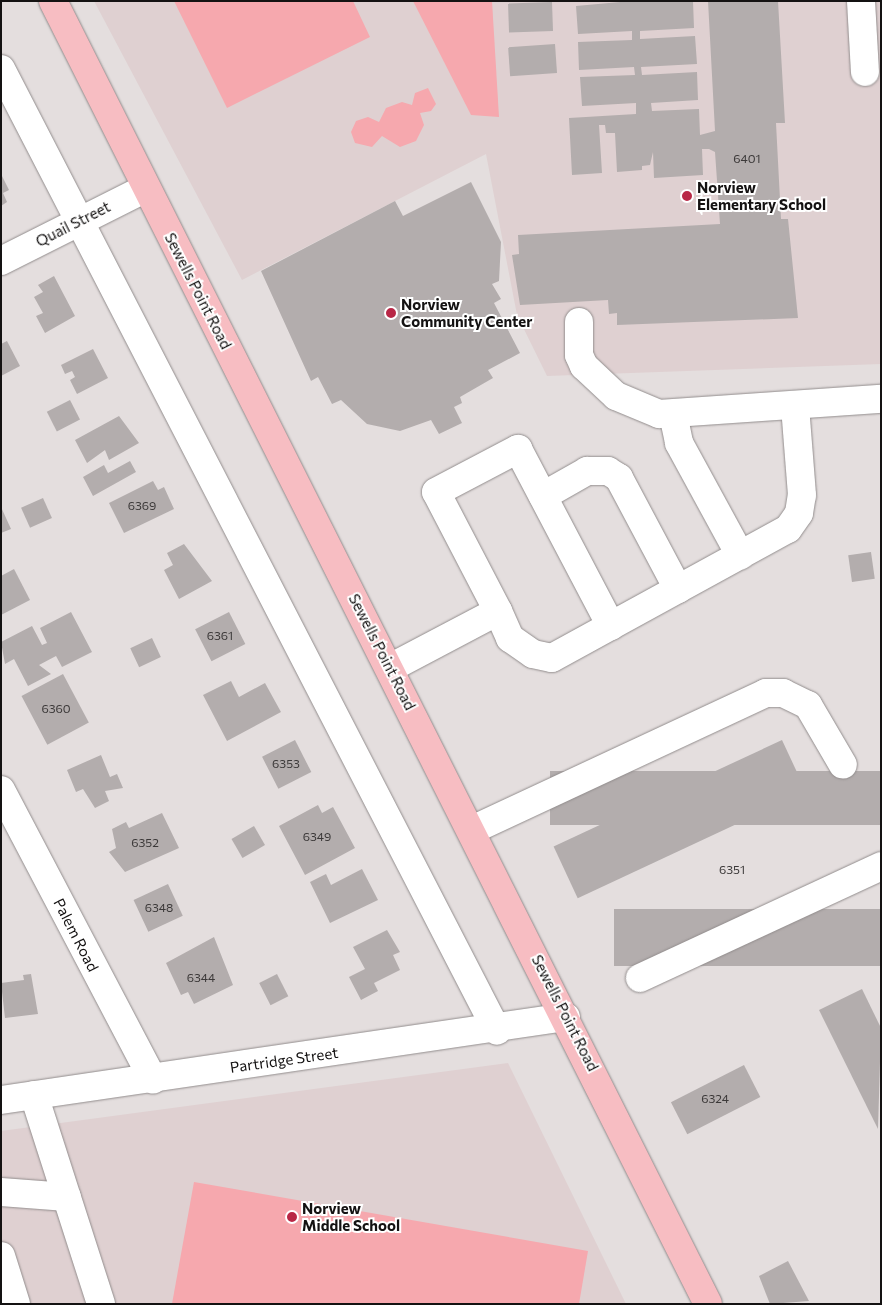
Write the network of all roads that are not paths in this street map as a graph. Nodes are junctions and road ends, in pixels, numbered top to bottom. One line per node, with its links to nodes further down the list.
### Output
1 (53, 1): 5 (main road, Sewells Point Road)
2 (861, 1): 4 (street)
3 (1, 69): 6 (street)
4 (865, 72)
5 (146, 188): 6 (street, Quail Street); 17 (main road, Sewells Point Road)
6 (79, 222): 7 (street, Quail Street); 24 (street)
7 (1, 261)
8 (579, 322): 11 (street)
9 (881, 398): 10 (street)
10 (795, 406): 11 (street); 13 (street)
11 (674, 414): 13 (street)
12 (543, 496): 14 (street); 15 (street); 16 (street)
13 (740, 556): 14 (street)
14 (678, 589): 16 (street)
15 (498, 611): 16 (street); 17 (street)
16 (611, 626)
17 (390, 668): 20 (main road, Sewells Point Road)
18 (843, 765): 20 (street)
19 (1, 790): 25 (street, Palem Road)
20 (472, 830): 23 (main road, Sewells Point Road)
21 (881, 866): 22 (street)
22 (640, 978)
23 (566, 1017): 24 (street, Partridge Street); 33 (main road, Sewells Point Road)
24 (497, 1030): 25 (street, Partridge Street)
25 (153, 1079): 26 (street, Partridge Street)
26 (34, 1095): 27 (street, Partridge Street); 29 (street)
27 (1, 1100)
28 (1, 1192): 29 (street)
29 (67, 1197): 32 (street)
30 (1, 1256): 31 (street)
31 (16, 1304)
32 (101, 1304)
33 (708, 1304)

